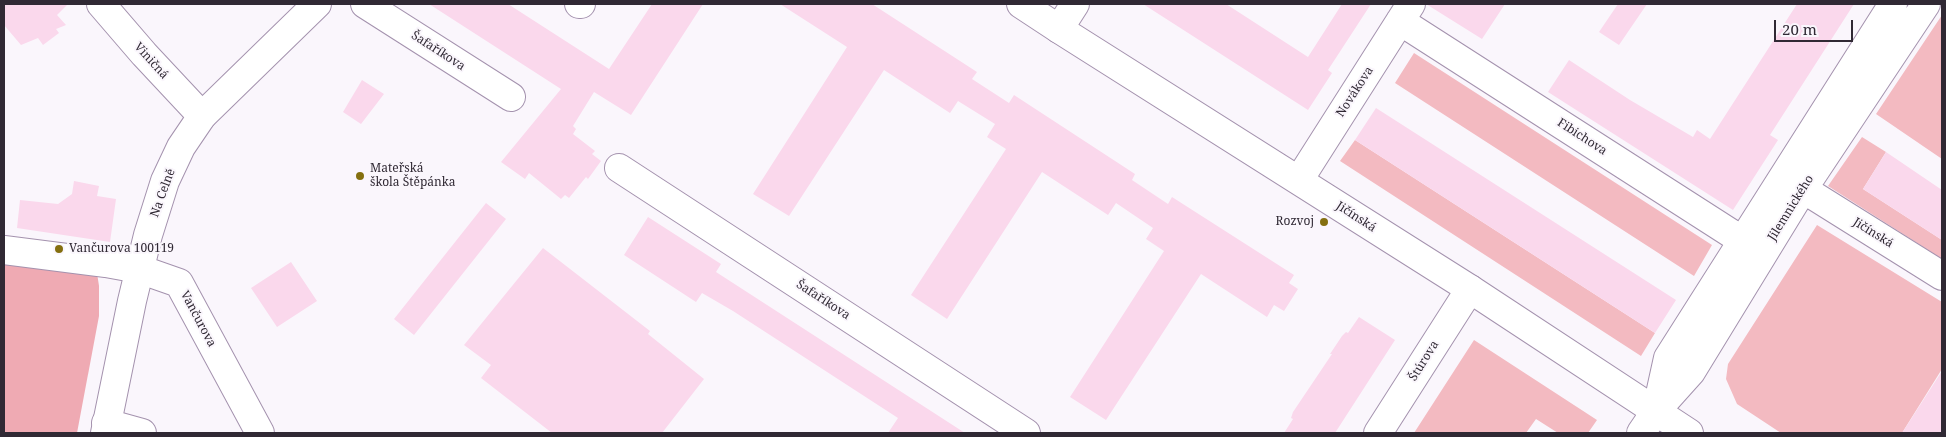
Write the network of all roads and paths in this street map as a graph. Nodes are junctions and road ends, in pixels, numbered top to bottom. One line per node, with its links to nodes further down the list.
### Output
1 (100, 4): 11 (street, Viničná)
2 (316, 4): 11 (street, Na Celně)
3 (365, 4): 10 (street, Šafaříkova)
4 (1021, 4): 9 (street, Jičínská)
5 (1075, 4): 9 (street)
6 (1893, 4): 15 (street, Jilemnického)
7 (1926, 4): 14 (street, Jilemnického)
8 (1406, 12): 13 (street, Novákova); 15 (street, Fibichova)
9 (1059, 30): 13 (street, Jičínská)
10 (511, 97)
11 (202, 116): 17 (street, Na Celně)
12 (619, 168): 24 (street, Šafaříkova)
13 (1299, 180): 19 (street, Jičínská)
14 (1803, 189): 15 (street, Jilemnického); 18 (street, Jičínská)
15 (1753, 247): 20 (street, Jilemnického)
16 (4, 250): 17 (street, Vančurova)
17 (139, 269): 21 (street, Na Celně); 23 (street, Vančurova)
18 (1942, 276)
19 (1470, 289): 20 (street, Jičínská); 25 (street, Štúrova)
20 (1649, 422): 26 (street, Jičínská)
21 (106, 428): 22 (street)
22 (142, 433)
23 (260, 433)
24 (1026, 433)
25 (1378, 433)
26 (1689, 433)

